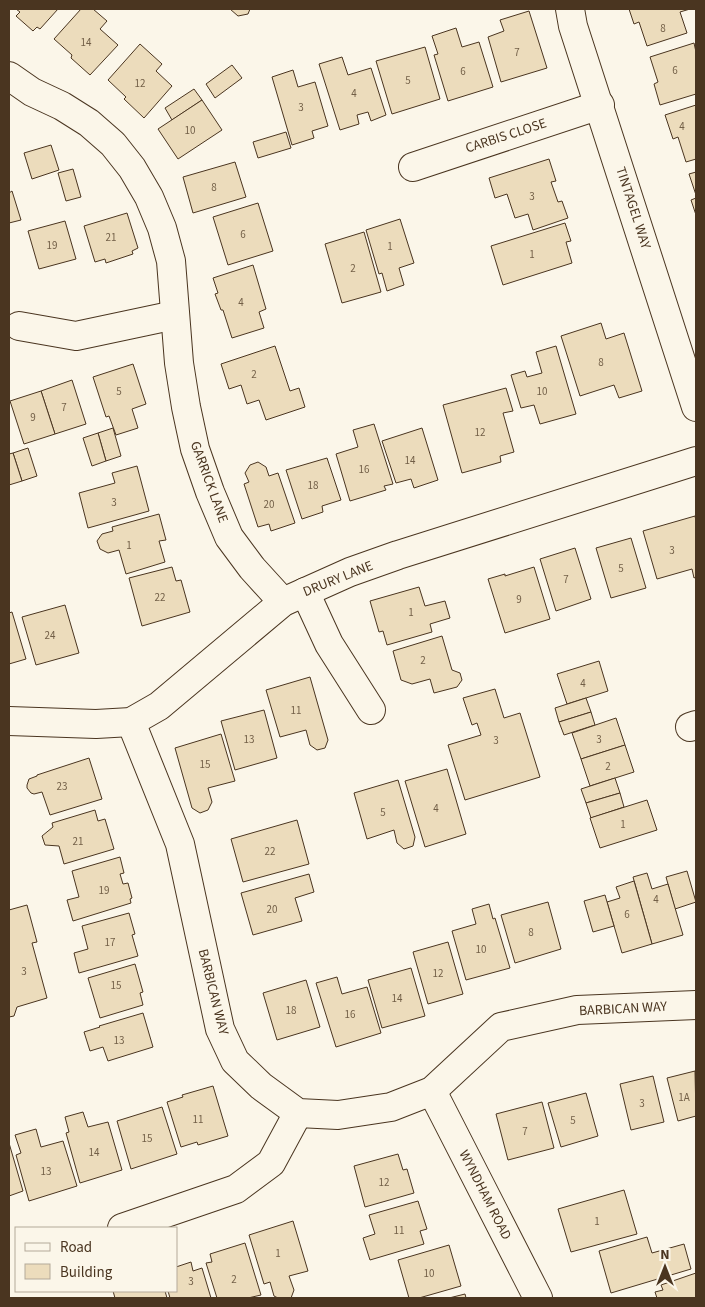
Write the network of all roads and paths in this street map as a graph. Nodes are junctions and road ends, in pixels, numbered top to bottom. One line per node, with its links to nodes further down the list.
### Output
1 (570, 9): 3 (street, TINTAGEL WAY)
2 (9, 76): 5 (street, GARRICK LANE)
3 (600, 105): 4 (street, CARBIS CLOSE); 7 (street, TINTAGEL WAY)
4 (413, 167)
5 (175, 314): 6 (street); 9 (street, GARRICK LANE)
6 (19, 326)
7 (696, 407)
8 (696, 461): 9 (street, DRURY LANE)
9 (294, 597): 10 (street, GARRICK LANE); 12 (street, DRURY LANE)
10 (371, 710)
11 (9, 722): 12 (street, DRURY LANE)
12 (131, 722): 15 (street, BARBICAN WAY)
13 (696, 1005): 14 (street, BARBICAN WAY)
14 (432, 1091): 15 (street, BARBICAN WAY); 17 (street, WYNDHAM ROAD)
15 (298, 1113): 16 (street)
16 (125, 1227)
17 (538, 1298)

